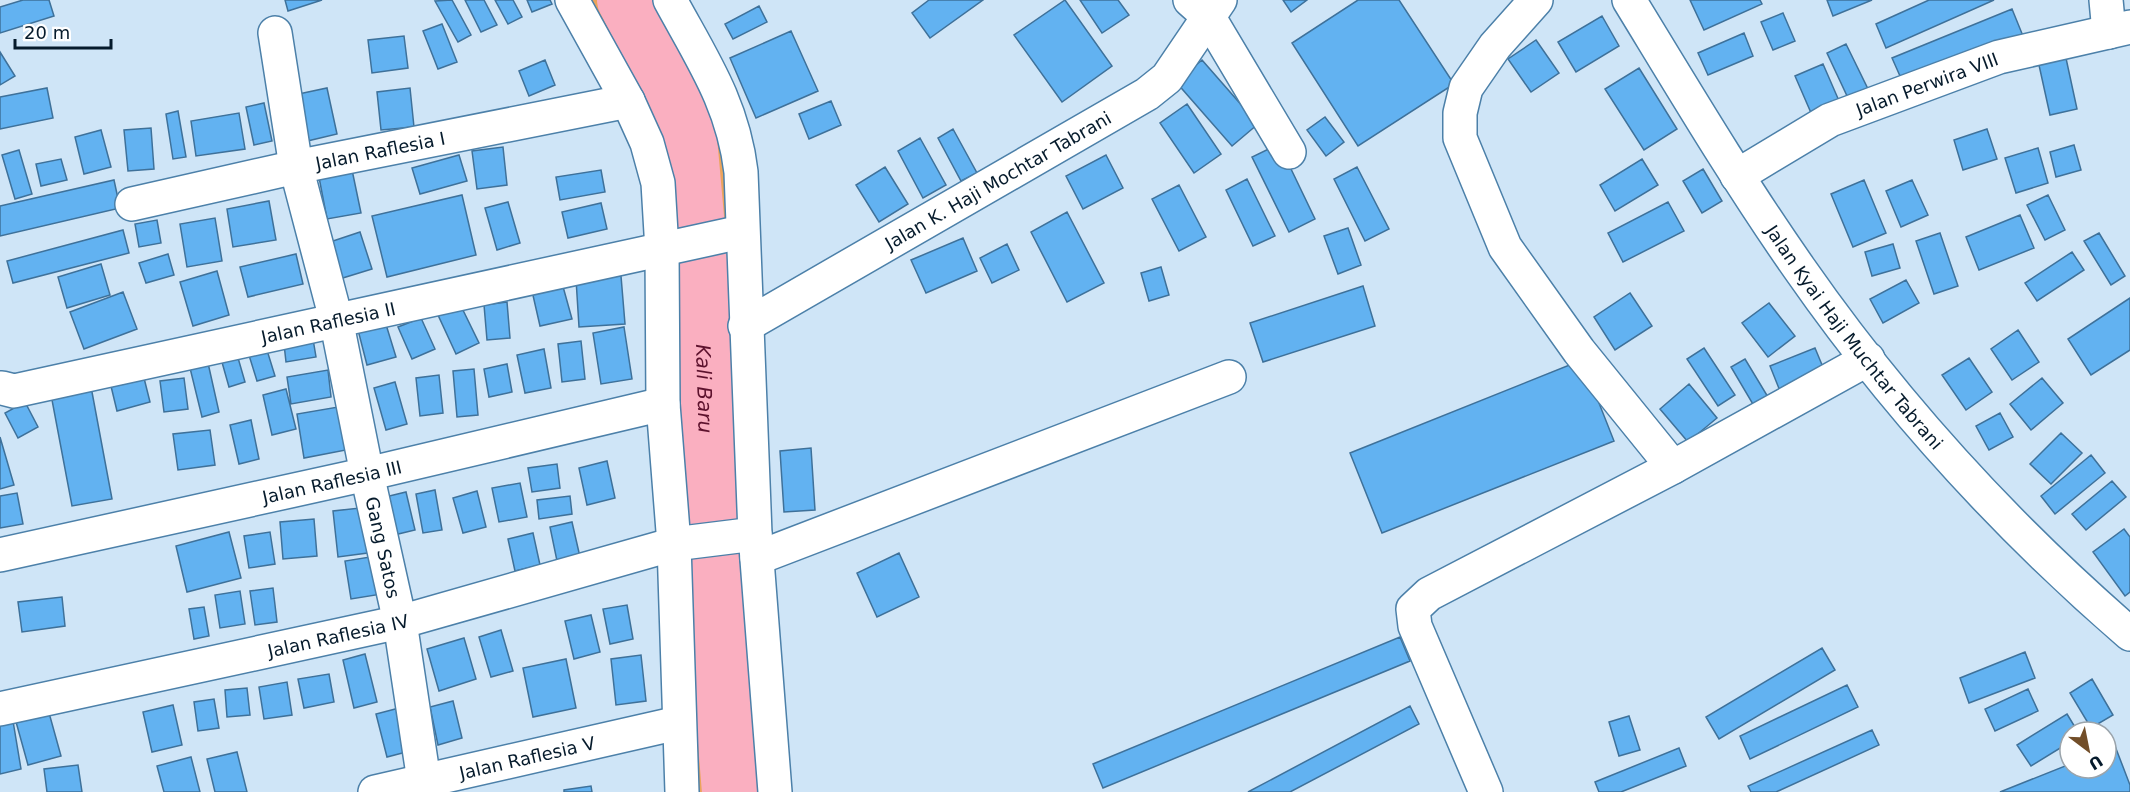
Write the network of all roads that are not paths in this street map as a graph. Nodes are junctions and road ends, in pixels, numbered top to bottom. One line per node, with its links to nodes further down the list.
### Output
1 (572, 0): 8 (street)
2 (670, 0): 13 (street)
3 (1536, 0): 21 (street)
4 (1629, 0): 11 (street, Jalan Kyai Haji Muchtar Tabrani)
5 (1206, 5): 9 (street); 16 (street, Jalan K. Haji Mochtar Tabrani)
6 (2115, 20): 11 (street, Jalan Perwira VIII)
7 (275, 33): 10 (street, Gang Satos)
8 (628, 101): 10 (street, Jalan Raflesia I); 14 (street)
9 (1289, 152)
10 (296, 167): 12 (street, Jalan Raflesia I); 15 (street, Gang Satos)
11 (1737, 176): 17 (street, Jalan Kyai Haji Muchtar Tabrani)
12 (132, 204)
13 (732, 234): 14 (street, Jalan Raflesia II); 16 (street)
14 (676, 247): 15 (street, Jalan Raflesia II); 20 (street)
15 (336, 319): 19 (street, Jalan Raflesia II); 22 (street, Gang Satos)
16 (744, 326): 24 (street)
17 (1868, 359): 21 (street); 27 (street, Jalan Kyai Haji Muchtar Tabrani)
18 (1229, 377): 24 (street, Jalan Raflesia IV)
19 (1, 389)
20 (663, 404): 22 (street, Jalan Raflesia III); 23 (street)
21 (1673, 467): 34 (street)
22 (367, 474): 25 (street, Jalan Raflesia III); 26 (street, Gang Satos)
23 (684, 542): 24 (street, Jalan Raflesia IV); 26 (street, Jalan Raflesia IV); 29 (street)
24 (752, 542): 33 (street)
25 (0, 555)
26 (400, 622): 28 (street, Jalan Raflesia IV); 30 (street, Gang Satos)
27 (2130, 634)
28 (0, 709)
29 (678, 723): 30 (street, Jalan Raflesia V); 32 (street)
30 (424, 781): 31 (street, Jalan Raflesia V)
31 (375, 792)
32 (682, 792)
33 (774, 792)
34 (1486, 792)

